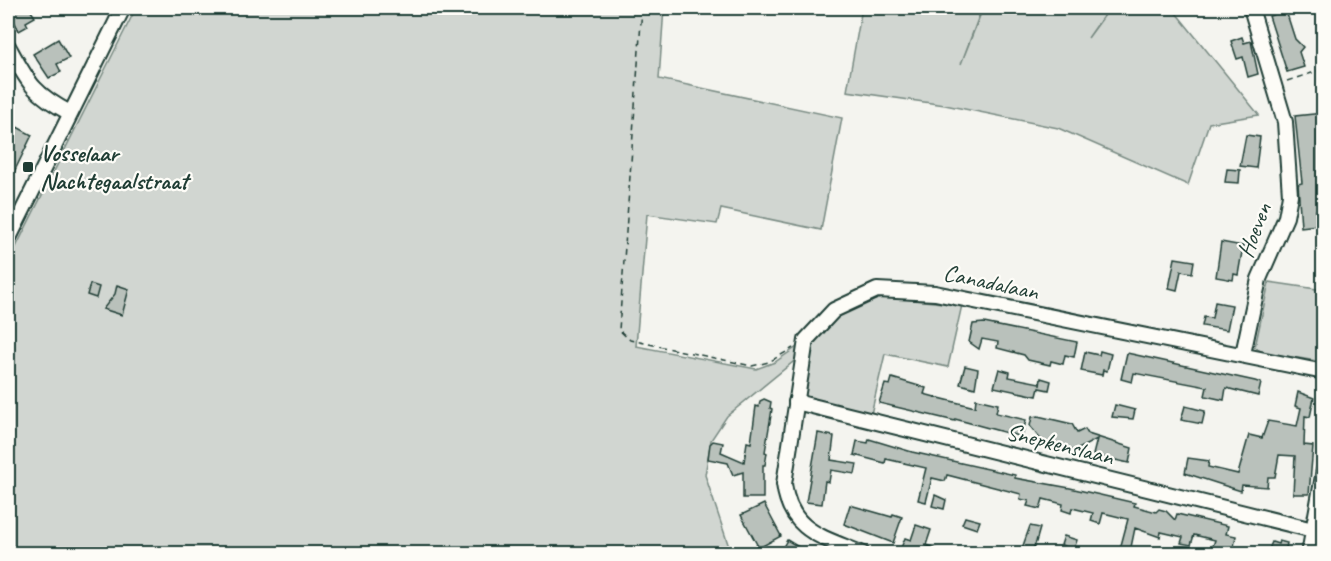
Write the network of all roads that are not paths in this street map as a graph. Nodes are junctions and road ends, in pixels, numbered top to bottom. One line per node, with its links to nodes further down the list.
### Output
1 (123, 8): 4 (street)
2 (1251, 8): 6 (street, Hoeven)
3 (8, 46): 4 (street)
4 (70, 113): 5 (street)
5 (8, 240)
6 (1243, 354): 7 (street); 8 (street, Canadalaan)
7 (1323, 372)
8 (796, 402): 11 (street, Snepkenslaan); 12 (street)
9 (1323, 470): 10 (street)
10 (1320, 509): 11 (street)
11 (1313, 530): 13 (street)
12 (863, 554)
13 (1309, 554)

